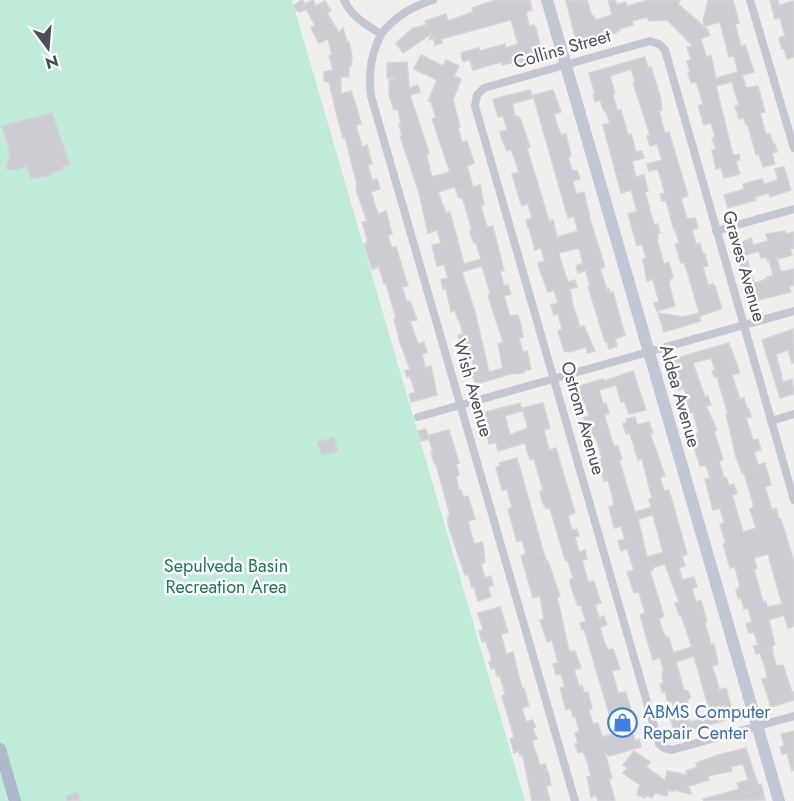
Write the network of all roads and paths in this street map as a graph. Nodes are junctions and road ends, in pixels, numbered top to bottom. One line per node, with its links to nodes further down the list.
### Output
1 (344, 0): 5 (street)
2 (433, 0): 5 (street)
3 (547, 0): 7 (street, Aldea Avenue)
4 (750, 0): 9 (street)
5 (381, 34): 16 (street, Wish Avenue)
6 (659, 44): 7 (street, Collins Street); 11 (street, Graves Avenue)
7 (566, 65): 8 (street, Collins Street); 14 (street, Aldea Avenue)
8 (477, 95): 15 (street, Ostrom Avenue)
9 (794, 148)
10 (794, 209): 11 (street)
11 (716, 231): 13 (street, Graves Avenue)
12 (794, 311): 13 (street)
13 (744, 325): 14 (street); 19 (street, Graves Avenue)
14 (649, 352): 15 (street); 22 (street, Aldea Avenue)
15 (554, 378): 16 (street); 22 (street, Ostrom Avenue)
16 (460, 405): 18 (street); 25 (street, Wish Avenue)
17 (794, 414): 19 (street)
18 (418, 417)
19 (771, 421): 20 (street, Graves Avenue)
20 (794, 500)
21 (794, 716): 22 (street)
22 (757, 726): 26 (street, Aldea Avenue)
23 (0, 749): 24 (main road)
24 (15, 801)
25 (575, 801)
26 (778, 801)

